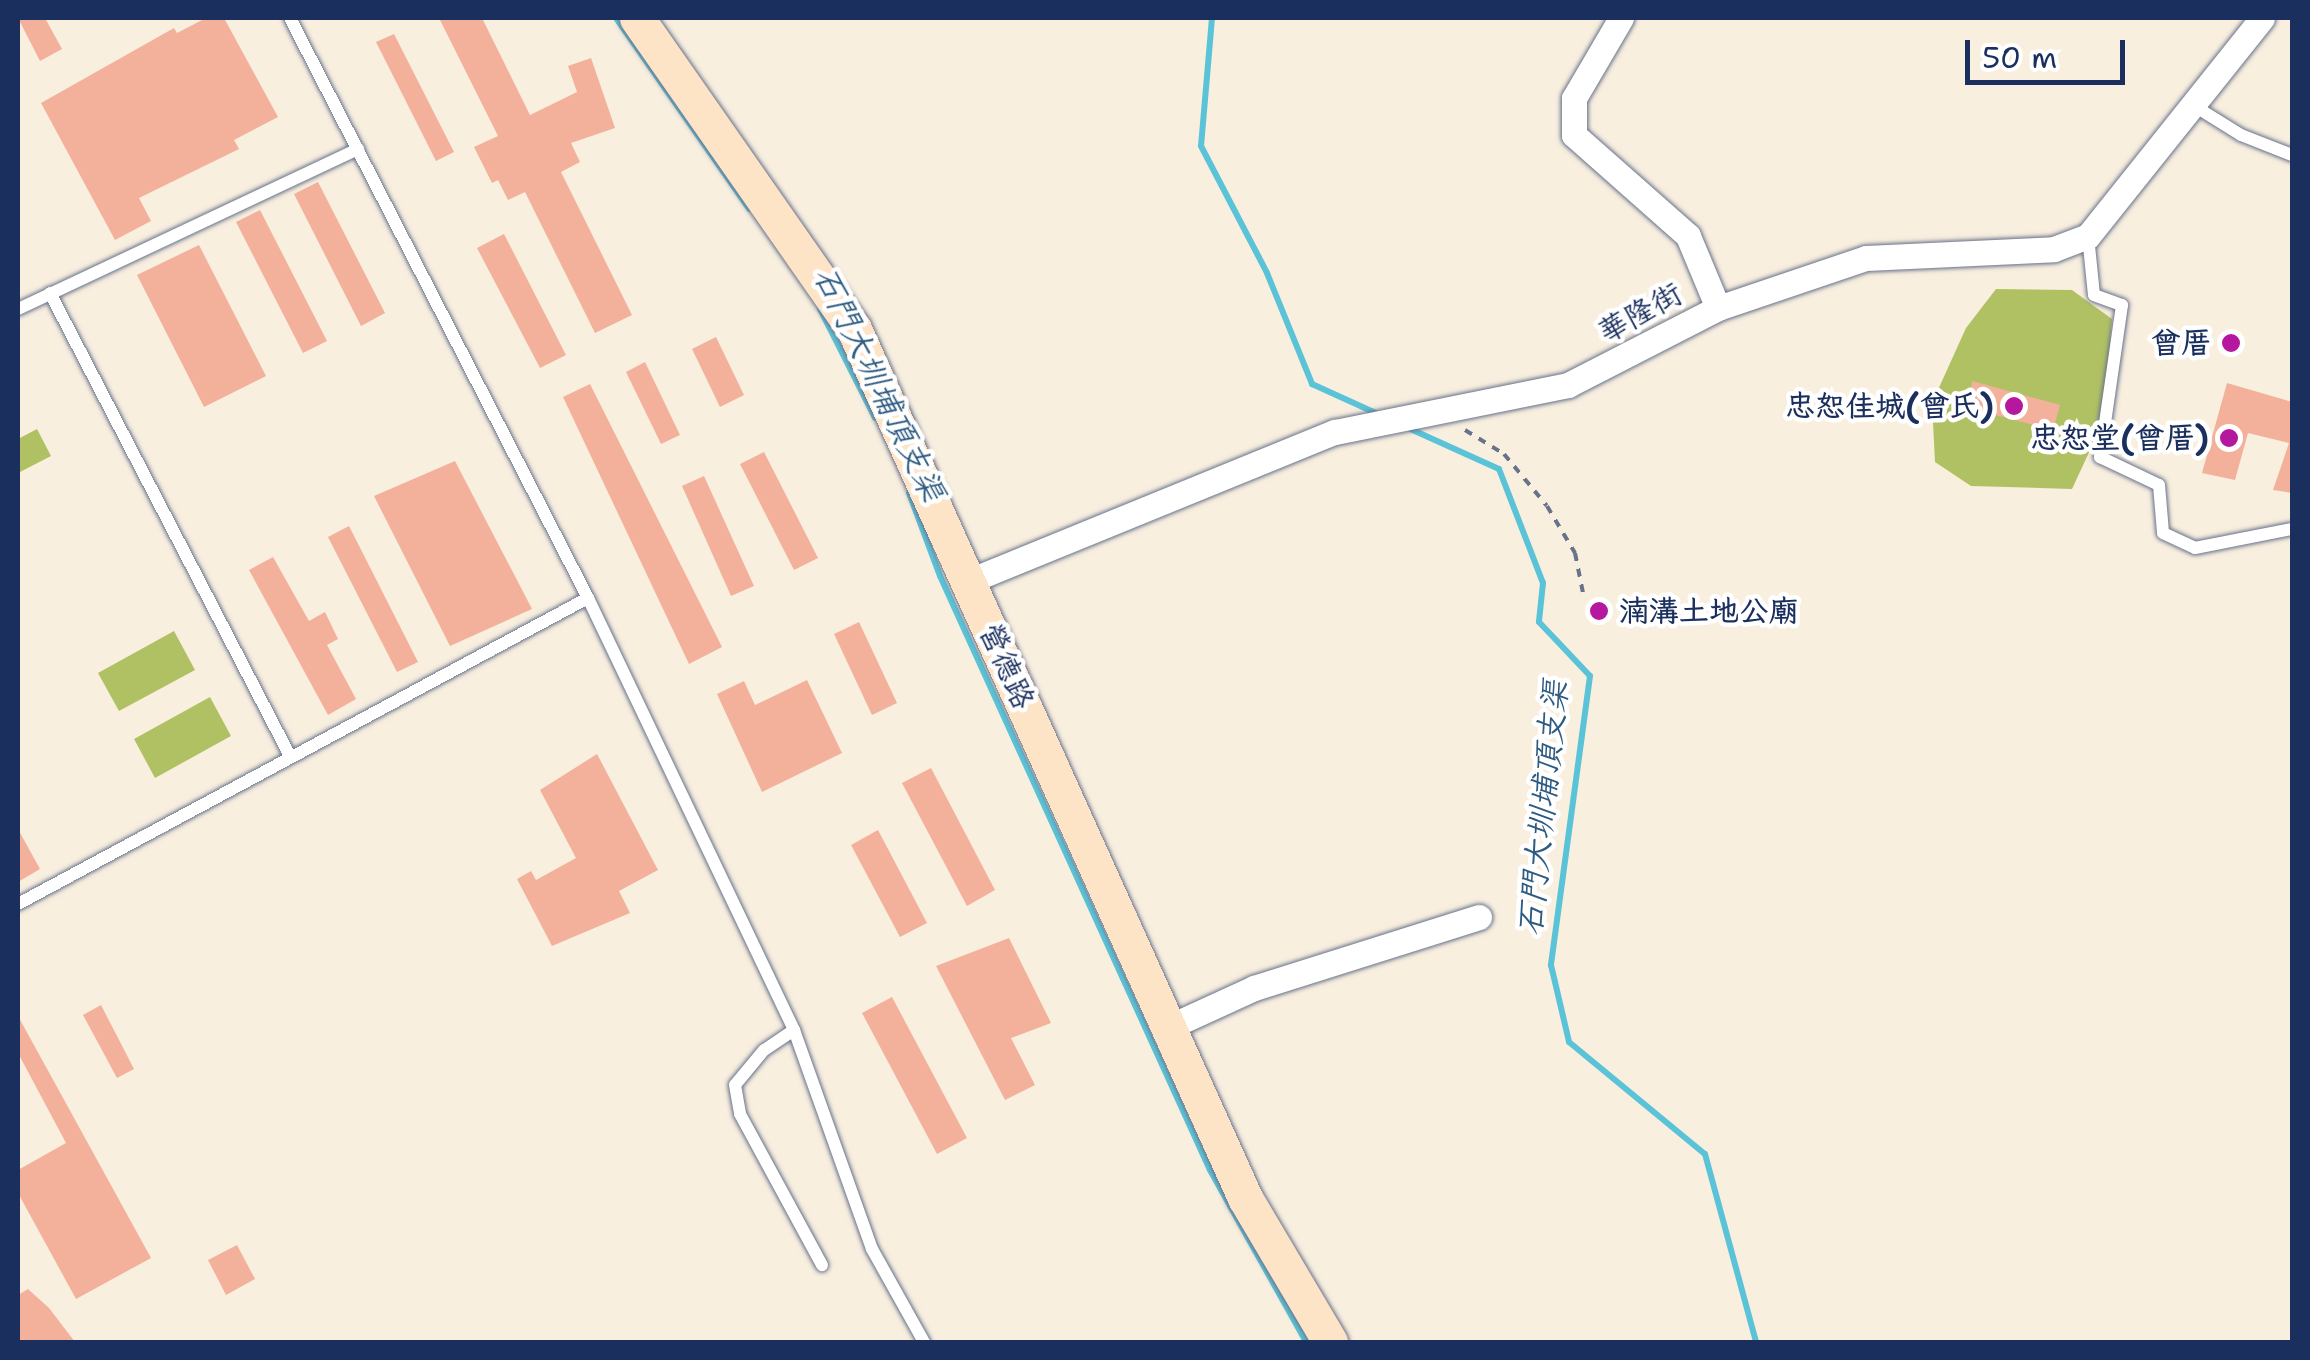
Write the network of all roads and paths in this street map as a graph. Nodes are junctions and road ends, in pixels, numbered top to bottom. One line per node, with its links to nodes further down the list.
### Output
1 (290, 18): 6 (lane)
2 (637, 18): 14 (street, 營德路)
3 (1621, 18): 10 (street)
4 (2262, 18): 5 (street)
5 (2196, 106): 7 (lane); 8 (street)
6 (358, 149): 9 (lane); 16 (lane)
7 (2292, 155)
8 (2088, 236): 10 (street, 華隆街); 13 (lane)
9 (50, 293): 11 (lane); 17 (lane)
10 (1718, 308): 14 (street, 華隆街)
11 (18, 309)
12 (1452, 422): 15 (path)
13 (2292, 529)
14 (970, 581): 20 (street, 營德路)
15 (1584, 594)
16 (588, 598): 17 (lane); 21 (lane)
17 (290, 756): 18 (lane)
18 (18, 904)
19 (1479, 917): 20 (street)
20 (1168, 1027): 24 (street, 營德路)
21 (794, 1030): 22 (lane); 23 (lane)
22 (822, 1265)
23 (924, 1342)
24 (1330, 1342)

